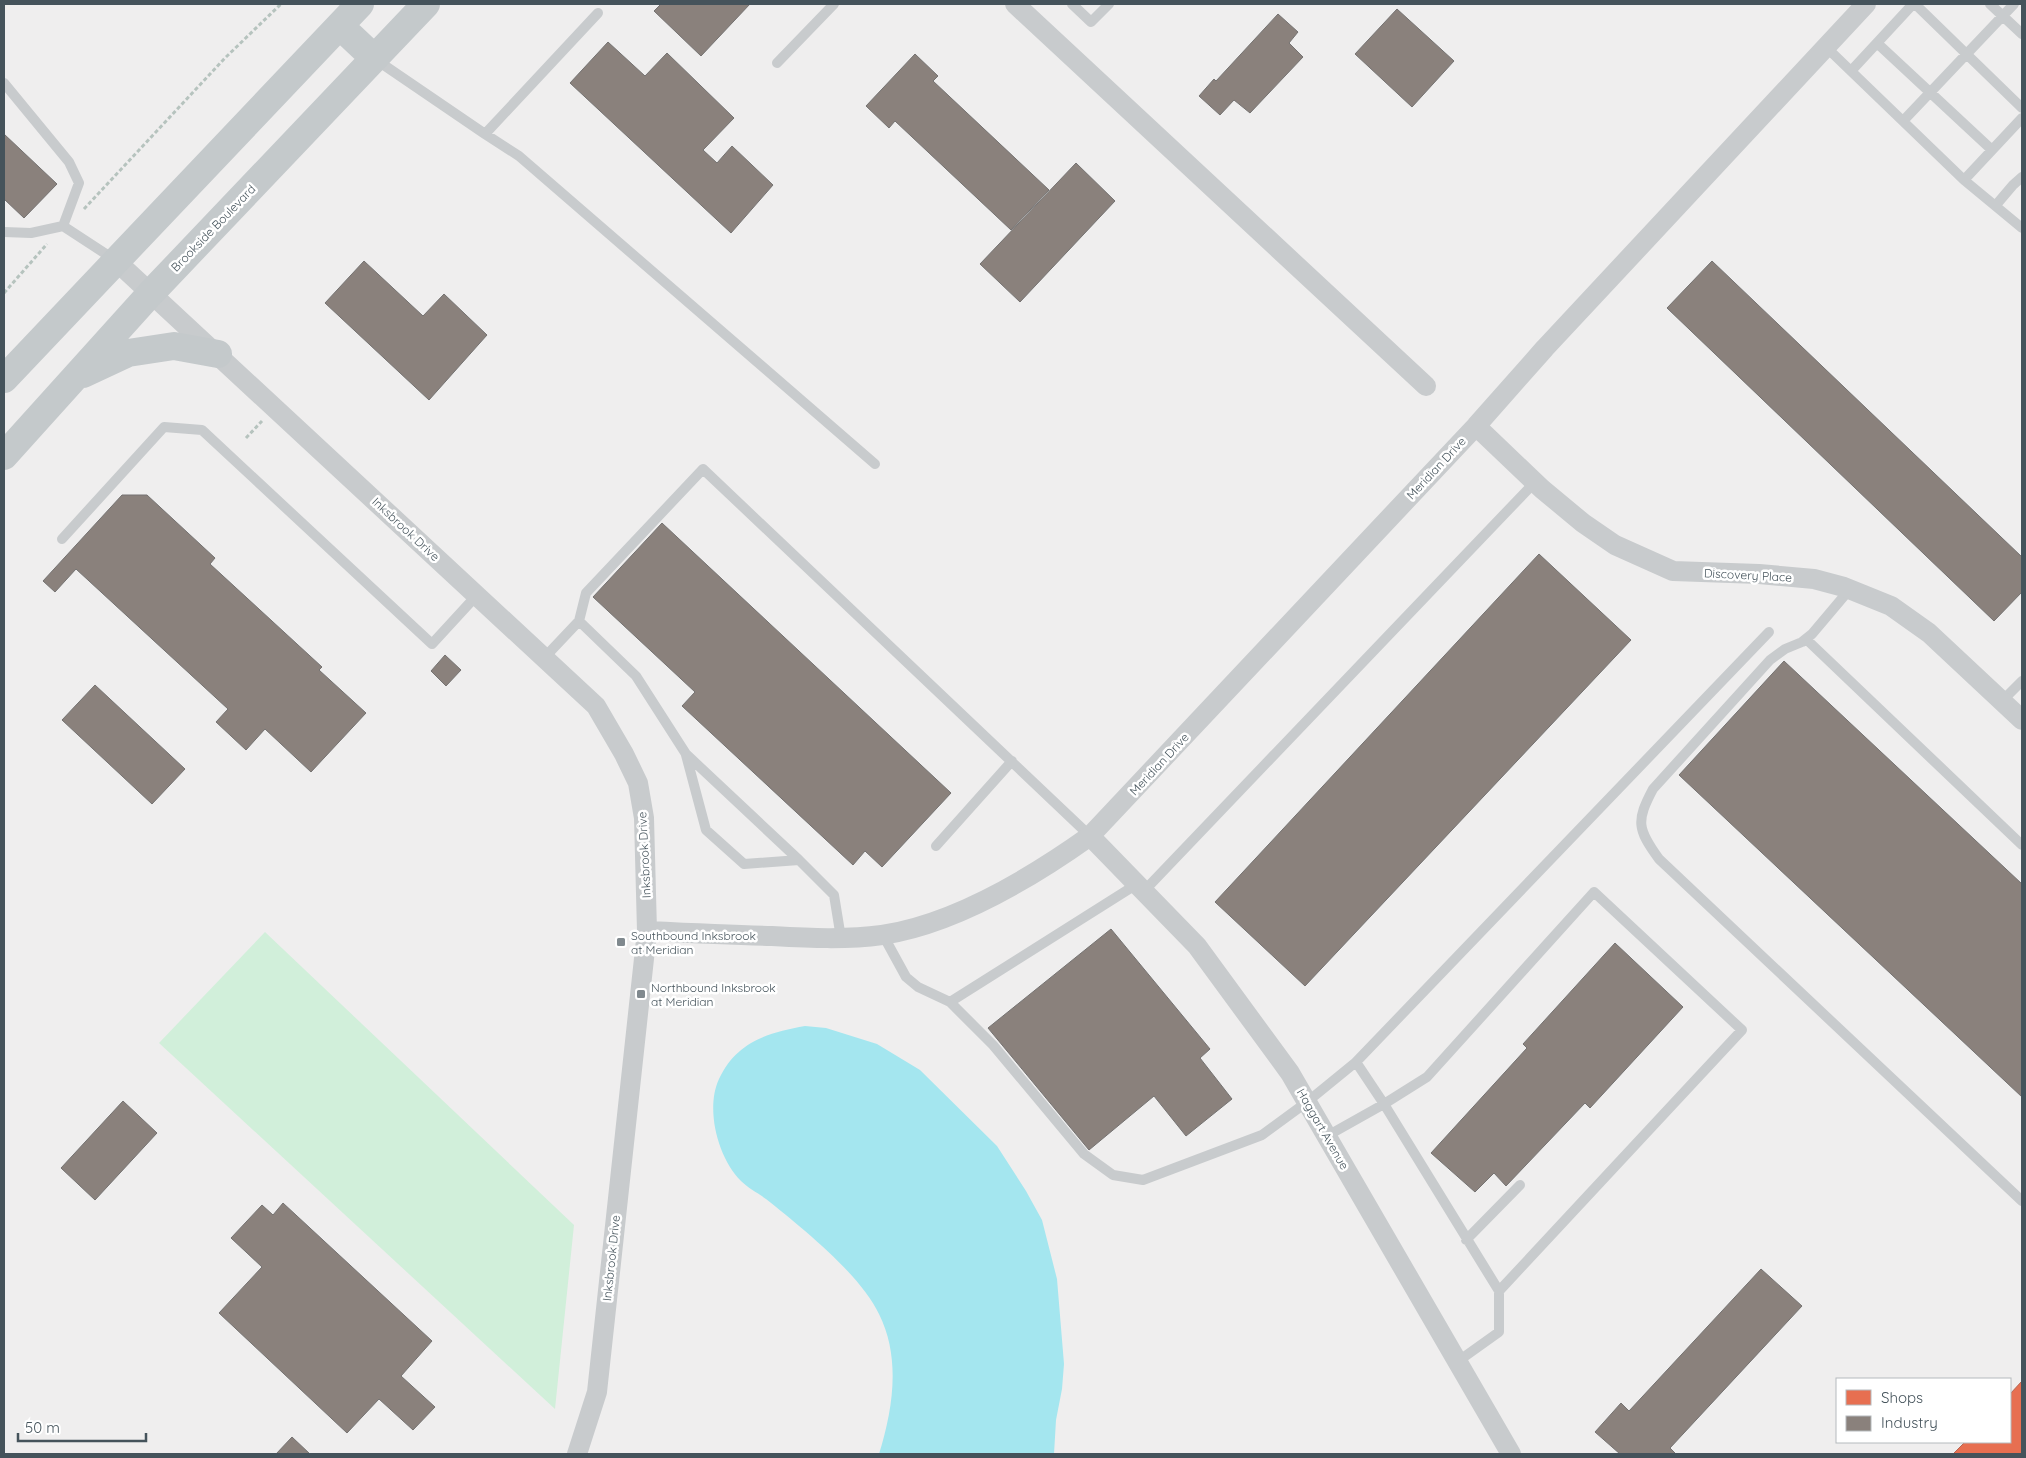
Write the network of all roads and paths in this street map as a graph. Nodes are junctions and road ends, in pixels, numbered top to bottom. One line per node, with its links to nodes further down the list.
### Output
1 (281, 4): 32 (path)
2 (360, 4): 14 (main road)
3 (426, 4): 19 (main road, Brookside Boulevard)
4 (834, 4): 20 (lane)
5 (1016, 4): 41 (street)
6 (1072, 4): 7 (lane)
7 (1109, 4)
8 (1866, 4): 17 (street, Meridian Drive)
9 (1914, 4): 16 (lane); 18 (lane)
10 (1990, 4): 13 (lane)
11 (2014, 4): 13 (lane)
12 (598, 13): 27 (lane)
13 (2002, 16): 15 (lane); 18 (lane)
14 (340, 26): 19 (main road); 35 (main road)
15 (2022, 34)
16 (1877, 43): 21 (lane); 23 (lane)
17 (1826, 47): 21 (lane); 43 (street, Meridian Drive)
18 (1966, 54): 23 (lane); 24 (lane)
19 (374, 58): 27 (lane); 37 (main road, Brookside Boulevard)
20 (777, 63)
21 (1851, 71): 26 (lane)
22 (4, 83): 32 (lane)
23 (1930, 92): 26 (lane); 28 (lane)
24 (2022, 108)
25 (2022, 118): 28 (lane)
26 (1903, 121): 30 (lane)
27 (486, 134): 46 (lane)
28 (1992, 150): 30 (lane)
29 (2022, 177): 31 (lane)
30 (1964, 180): 31 (lane)
31 (1996, 205): 33 (lane)
32 (64, 227): 34 (lane); 35 (lane); 36 (path)
33 (2022, 228)
34 (4, 232)
35 (116, 260): 37 (street, Inksbrook Drive); 39 (main road)
36 (4, 293)
37 (150, 294): 38 (street, Inksbrook Drive); 40 (main road, Brookside Boulevard)
38 (218, 354): 40 (main road); 50 (street, Inksbrook Drive)
39 (4, 378)
40 (71, 380): 45 (main road, Brookside Boulevard)
41 (1426, 386)
42 (267, 414): 44 (path)
43 (1476, 426): 47 (street, Discovery Place); 60 (street, Meridian Drive)
44 (246, 438)
45 (4, 456)
46 (875, 464)
47 (1535, 482): 49 (street, Discovery Place); 64 (lane)
48 (62, 539): 50 (lane)
49 (1850, 589): 53 (lane); 56 (street, Discovery Place)
50 (477, 595): 54 (street, Inksbrook Drive)
51 (579, 622): 54 (lane); 58 (lane); 59 (lane)
52 (1769, 632): 69 (lane)
53 (1806, 639): 61 (lane); 74 (lane)
54 (544, 657): 65 (street, Inksbrook Drive)
55 (2022, 681): 56 (lane)
56 (2002, 701): 57 (street, Discovery Place)
57 (2022, 720)
58 (686, 754): 63 (lane); 63 (lane)
59 (1012, 762): 60 (lane); 62 (lane)
60 (1090, 836): 64 (street, Haggart Avenue); 66 (street, Meridian Drive)
61 (2022, 845)
62 (936, 846)
63 (800, 860): 67 (lane)
64 (1140, 887): 68 (lane); 70 (street, Haggart Avenue)
65 (647, 931): 67 (street, Meridian Drive); 78 (street, Inksbrook Drive)
66 (883, 935): 67 (street, Meridian Drive); 68 (lane)
67 (841, 938)
68 (950, 1002): 70 (lane)
69 (1356, 1062): 70 (lane); 71 (lane)
70 (1307, 1102): 72 (street, Haggart Avenue)
71 (1384, 1104): 72 (lane); 75 (lane); 76 (lane)
72 (1327, 1136): 77 (street, Haggart Avenue)
73 (1520, 1185): 75 (lane)
74 (2022, 1201)
75 (1466, 1240): 76 (lane)
76 (1499, 1291): 77 (lane)
77 (1458, 1362): 79 (street, Haggart Avenue)
78 (577, 1454)
79 (1511, 1454)

